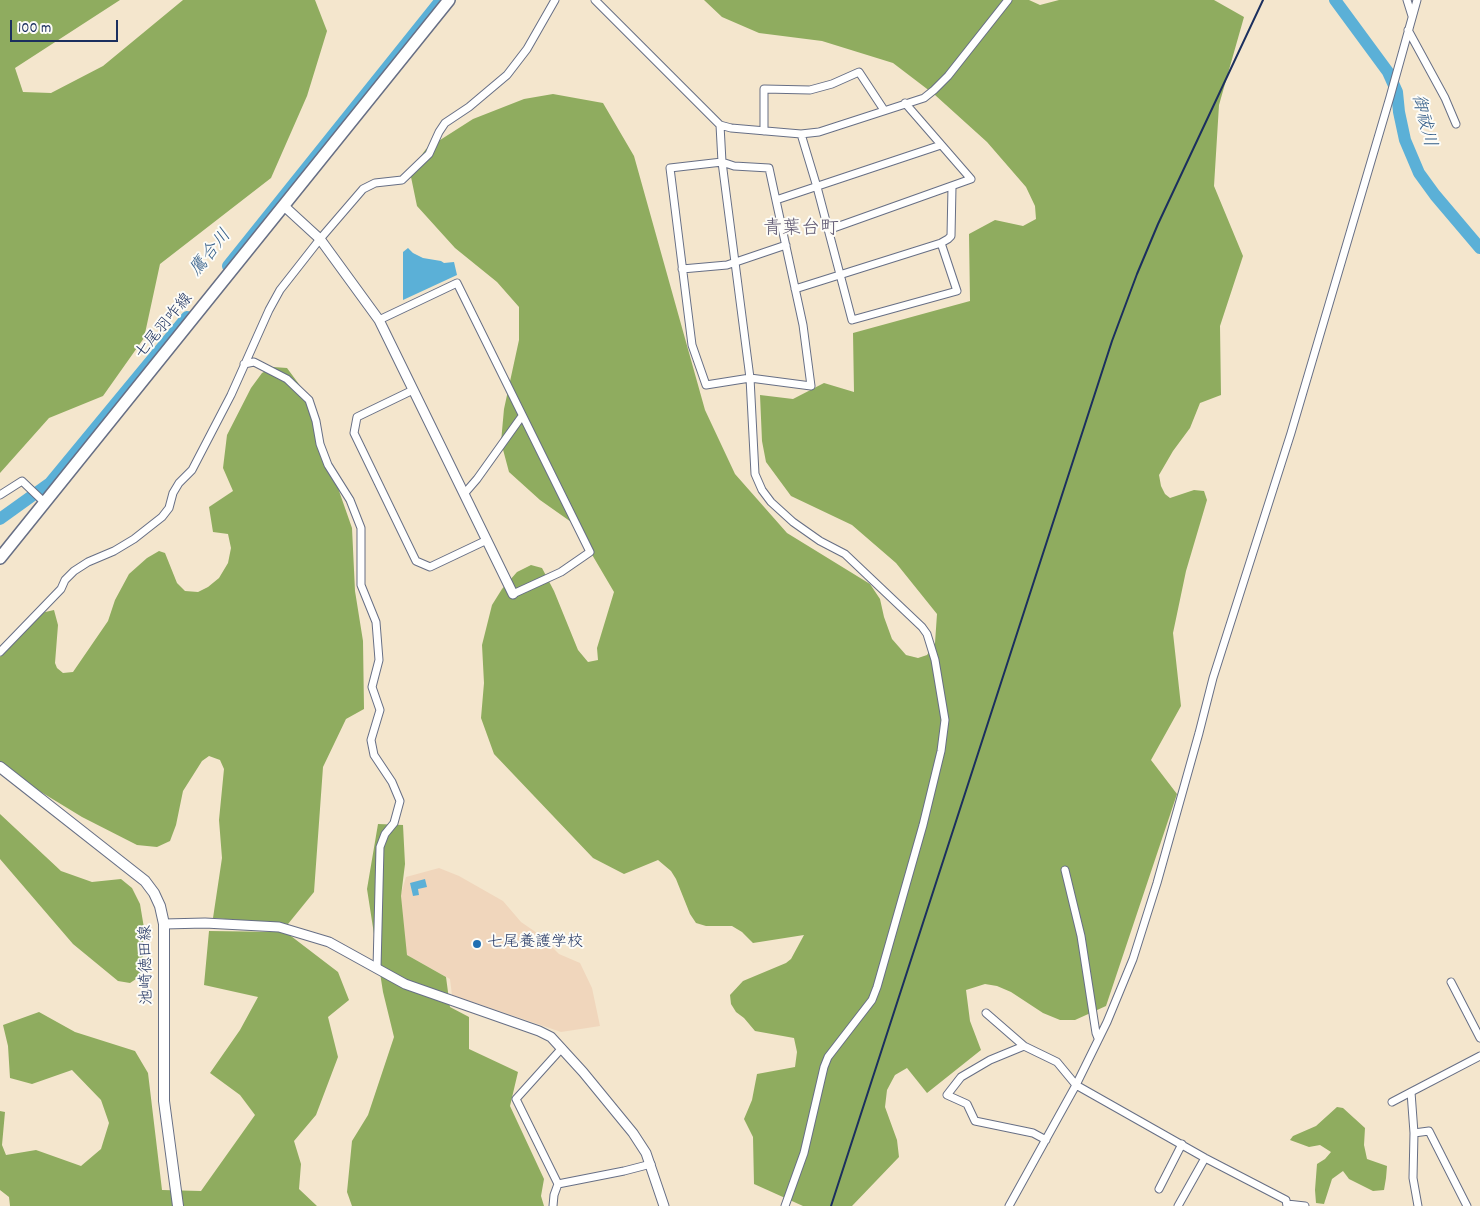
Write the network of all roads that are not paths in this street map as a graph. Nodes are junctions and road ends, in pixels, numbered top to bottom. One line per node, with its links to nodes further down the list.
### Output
1 (450, 0): 20 (main road, 七尾羽咋線)
2 (555, 0): 22 (street)
3 (595, 0): 12 (street)
4 (1008, 0): 9 (street)
5 (1407, 0): 7 (street)
6 (1417, 0): 7 (street)
7 (1412, 16): 8 (street)
8 (1408, 30): 11 (street); 47 (street)
9 (905, 102): 10 (street); 15 (street)
10 (884, 110): 13 (street); 14 (street)
11 (1456, 124)
12 (720, 125): 13 (street); 16 (street)
13 (764, 131): 14 (street)
14 (801, 134): 17 (street)
15 (941, 145): 17 (street); 18 (street)
16 (722, 162): 19 (street); 25 (street); 26 (street)
17 (817, 187): 19 (street); 21 (street)
18 (952, 187): 21 (street); 23 (street)
19 (776, 200): 24 (street)
20 (284, 206): 22 (street); 36 (main road, 七尾羽咋線)
21 (828, 230): 27 (street)
22 (320, 239): 29 (street); 30 (street)
23 (941, 243): 27 (street); 27 (street)
24 (786, 245): 25 (street); 28 (street)
25 (735, 263): 26 (street); 31 (street)
26 (682, 269): 31 (street)
27 (840, 274): 28 (street)
28 (795, 289): 31 (street)
29 (378, 320): 32 (street); 33 (street)
30 (244, 364): 40 (street); 44 (street)
31 (750, 378): 66 (street)
32 (413, 390): 34 (street); 37 (street)
33 (522, 416): 34 (street); 39 (street)
34 (464, 494): 37 (street)
35 (0, 495): 36 (street)
36 (44, 502): 38 (main road, 七尾羽咋線)
37 (487, 540): 39 (street)
38 (0, 558)
39 (513, 594)
40 (0, 652)
41 (0, 767): 43 (main road, 池崎徳田線)
42 (1065, 870): 47 (street)
43 (164, 924): 44 (street); 63 (main road, 池崎徳田線)
44 (377, 968): 50 (street)
45 (1451, 982): 48 (street)
46 (986, 1013): 49 (street)
47 (1098, 1038): 52 (street)
48 (1480, 1038)
49 (1024, 1046): 52 (street); 56 (street)
50 (562, 1048): 59 (street); 60 (street)
51 (1480, 1056): 53 (street)
52 (1076, 1085): 56 (street); 57 (street)
53 (1412, 1092): 54 (street); 55 (street)
54 (1392, 1102)
55 (1414, 1133): 70 (street); 71 (street)
56 (1046, 1140): 67 (street)
57 (1182, 1144): 58 (street); 61 (street)
58 (1205, 1158): 62 (street); 68 (street)
59 (651, 1164): 60 (street); 65 (street)
60 (558, 1184): 64 (street)
61 (1159, 1189)
62 (1287, 1205): 69 (street)
63 (178, 1206)
64 (553, 1206)
65 (664, 1206)
66 (785, 1206)
67 (1009, 1206)
68 (1178, 1206)
69 (1305, 1206)
70 (1418, 1206)
71 (1467, 1206)

